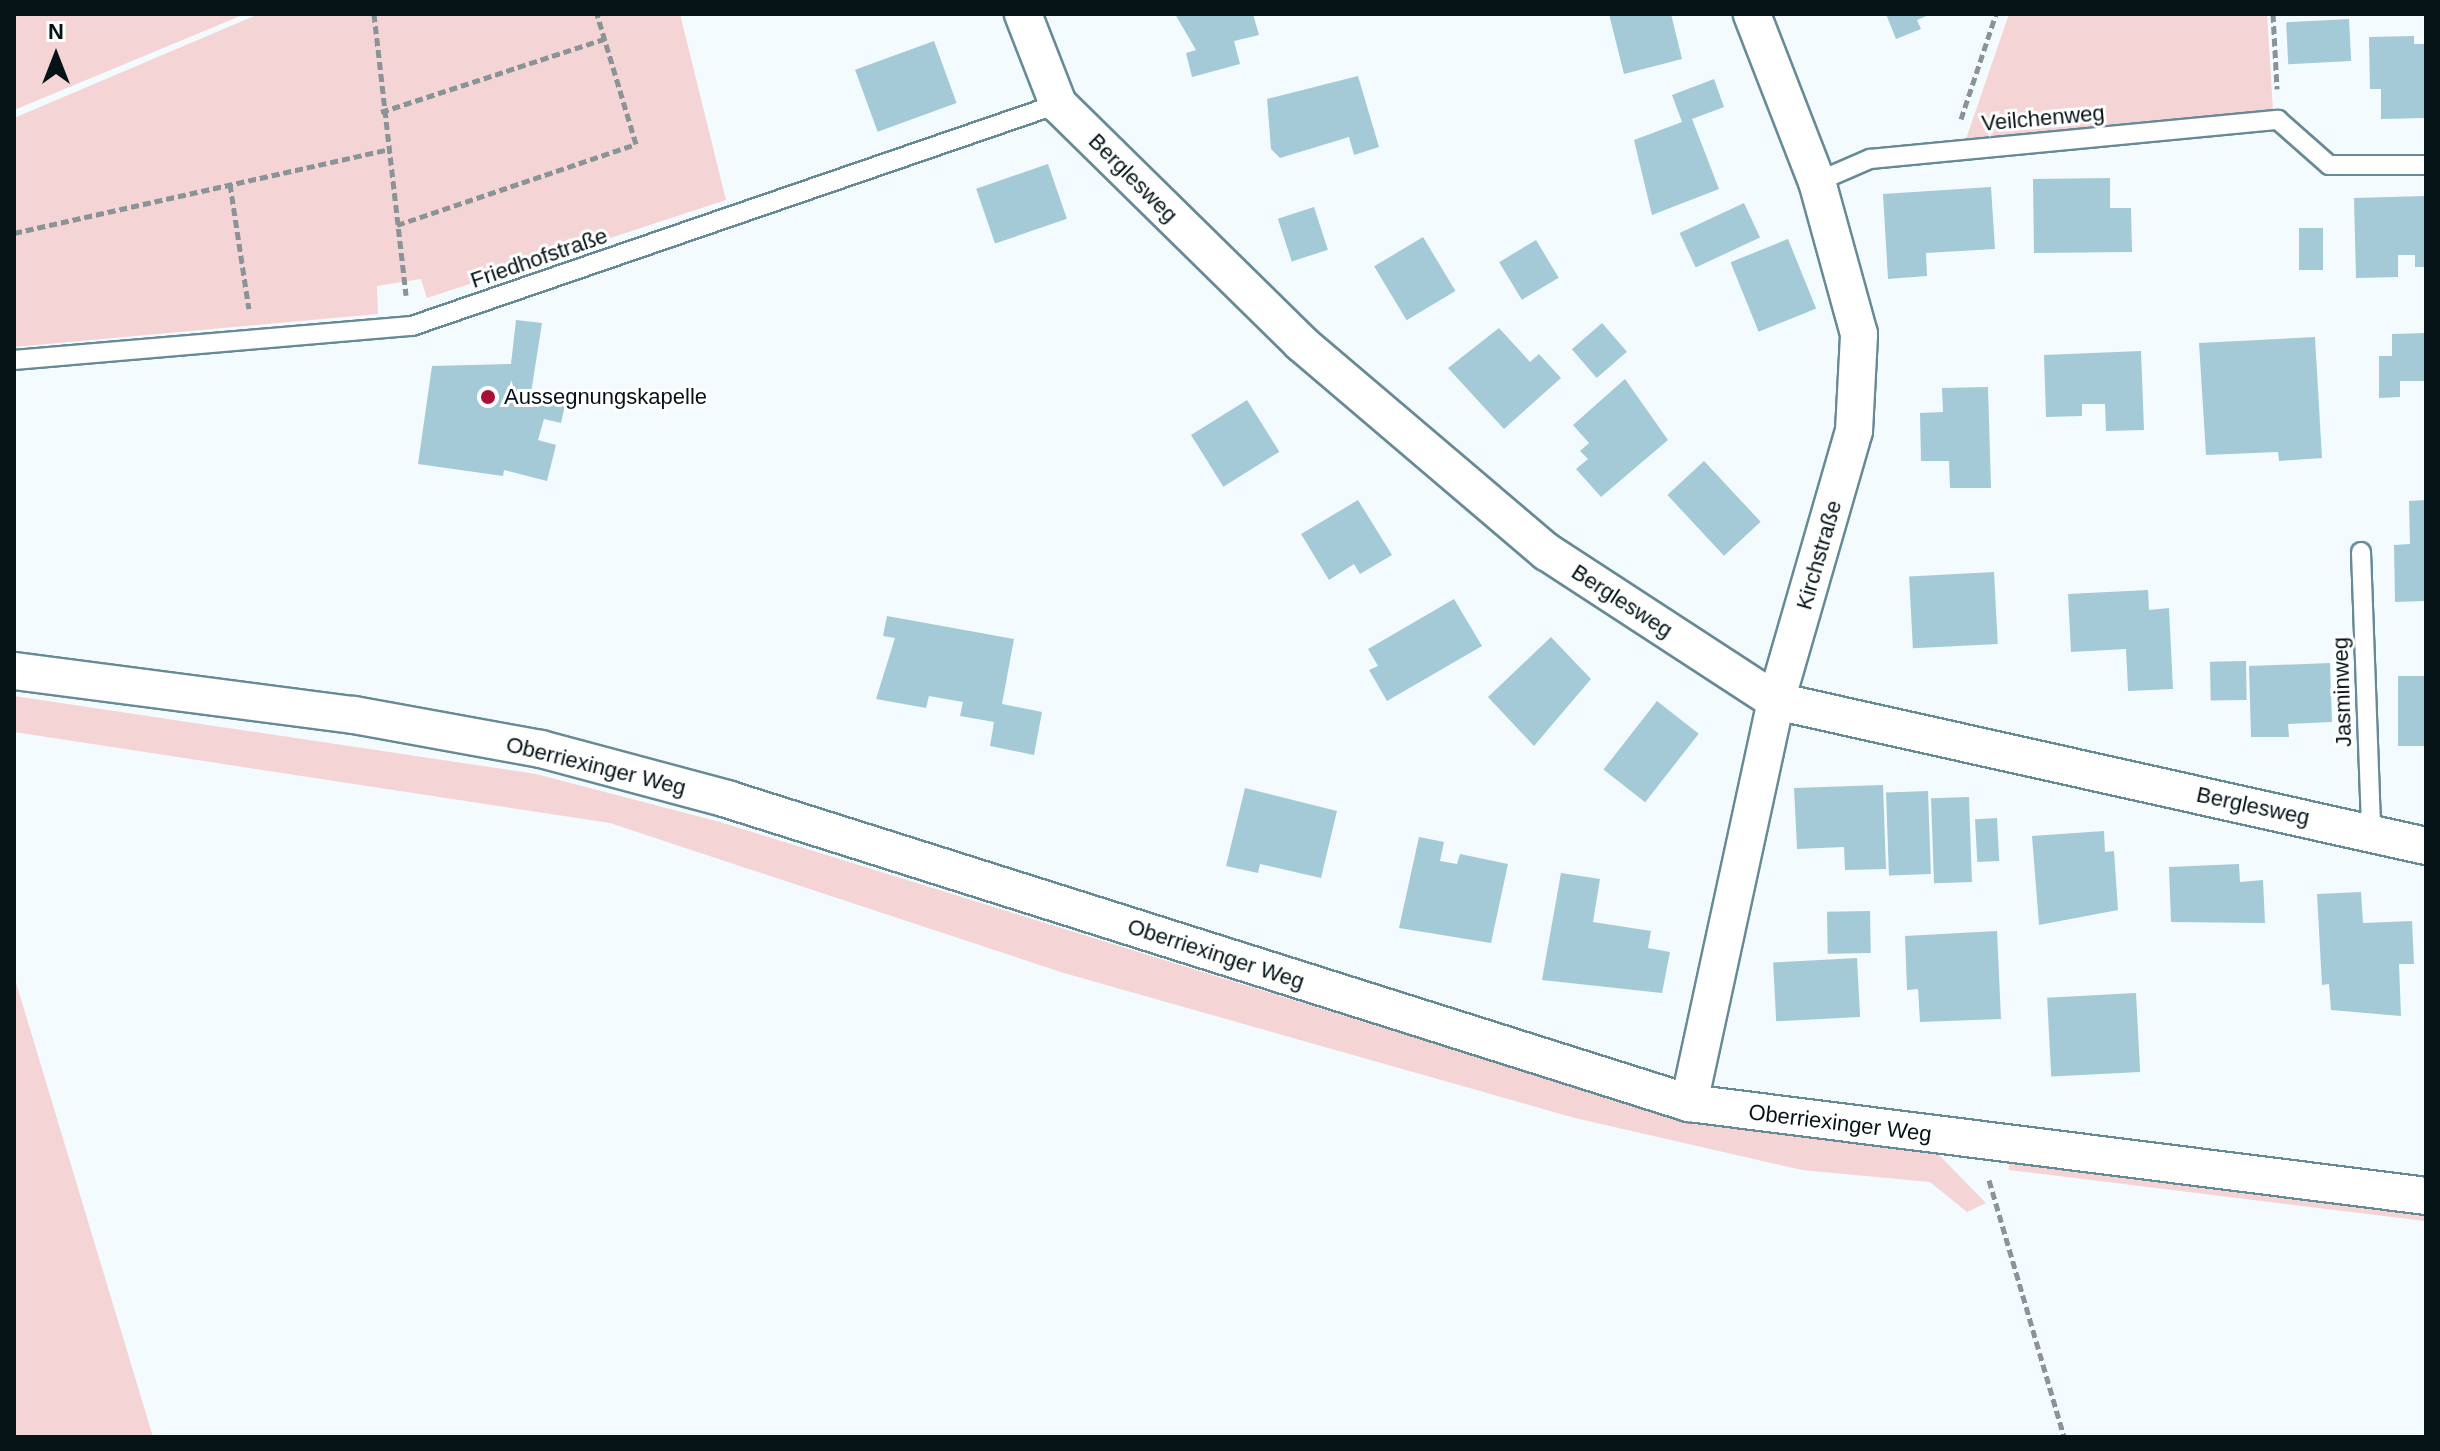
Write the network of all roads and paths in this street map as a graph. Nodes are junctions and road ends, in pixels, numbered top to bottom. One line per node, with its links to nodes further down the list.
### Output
1 (374, 14): 9 (path)
2 (597, 14): 7 (path)
3 (1023, 14): 8 (street, Berglesweg)
4 (1752, 14): 14 (street, Kirchstraße)
5 (1996, 14): 12 (path)
6 (2273, 14): 10 (path)
7 (604, 39): 9 (path); 16 (path)
8 (1058, 104): 18 (lane, Friedhofstraße); 23 (street, Berglesweg)
9 (381, 112): 11 (path)
10 (2278, 120): 12 (lane, Veilchenweg); 13 (lane)
11 (386, 150): 15 (path); 16 (path)
12 (1955, 151): 14 (lane, Veilchenweg)
13 (2426, 165)
14 (1817, 182): 23 (street, Kirchstraße)
15 (230, 184): 17 (path); 19 (path)
16 (397, 225): 18 (path)
17 (14, 233)
18 (412, 326): 19 (lane, Friedhofstraße)
19 (252, 338): 20 (lane, Friedhofstraße)
20 (14, 360)
21 (2361, 552): 24 (lane, Jasminweg)
22 (14, 671): 26 (street, Oberriexinger Weg)
23 (1776, 701): 24 (street, Berglesweg); 26 (street, Kirchstraße)
24 (2371, 831): 25 (street, Berglesweg)
25 (2426, 846)
26 (1689, 1103): 27 (street, Oberriexinger Weg)
27 (1978, 1141): 28 (street, Oberriexinger Weg); 29 (path)
28 (2426, 1196)
29 (2064, 1437)

